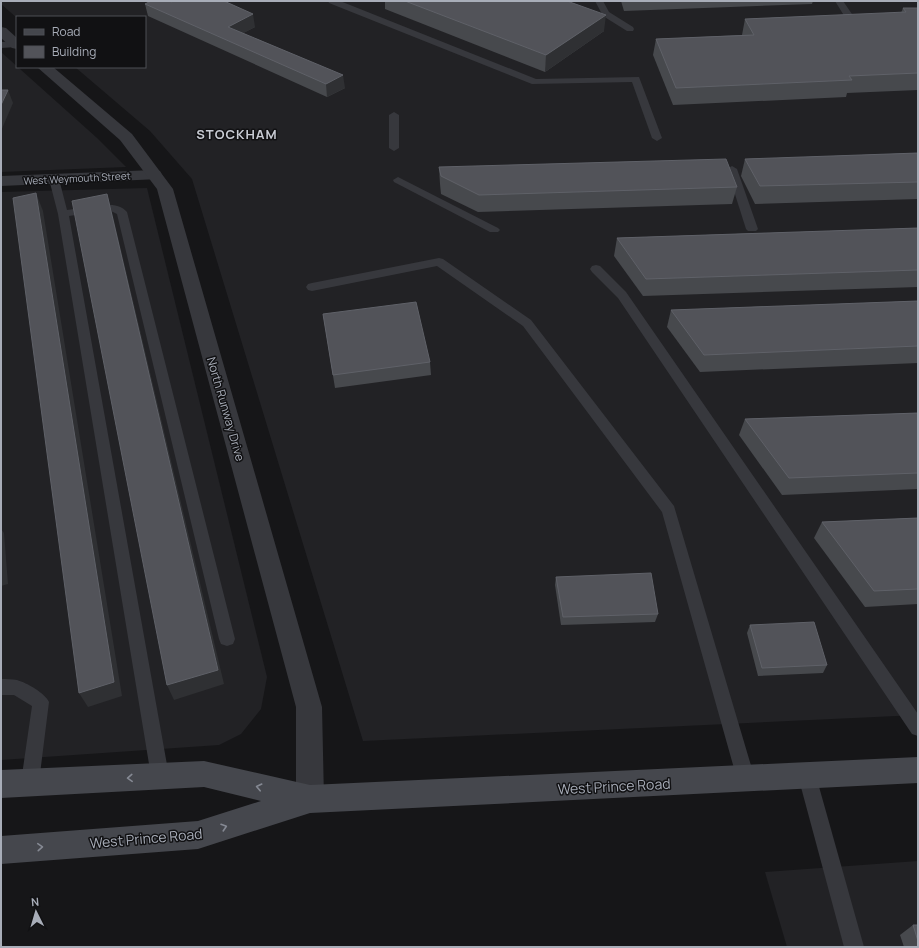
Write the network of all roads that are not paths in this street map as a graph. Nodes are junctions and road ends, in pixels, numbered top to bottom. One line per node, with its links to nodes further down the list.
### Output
1 (332, 1): 12 (lane)
2 (599, 1): 5 (lane)
3 (839, 1): 4 (lane)
4 (874, 19)
5 (630, 29)
6 (1, 31): 7 (street)
7 (16, 43)
8 (16, 44): 9 (lane)
9 (1, 46)
10 (45, 68): 15 (street, North Runway Drive)
11 (394, 115): 13 (lane)
12 (656, 138)
13 (394, 148)
14 (732, 169): 20 (lane)
15 (154, 174): 16 (street, West Weymouth Street); 33 (street, North Runway Drive)
16 (54, 179): 18 (street, West Weymouth Street); 19 (lane)
17 (398, 180): 21 (lane)
18 (1, 181)
19 (63, 214): 24 (lane); 28 (lane)
20 (752, 229)
21 (494, 230)
22 (596, 269): 26 (lane)
23 (312, 288): 30 (lane)
24 (227, 639)
25 (1, 687): 31 (lane)
26 (918, 728)
27 (918, 770): 29 (main road, West Prince Road)
28 (160, 776): 31 (main road, West Prince Road, one-way to 31); 33 (main road, West Prince Road, one-way to 28)
29 (806, 776): 30 (main road, West Prince Road); 35 (lane)
30 (746, 779): 33 (main road, West Prince Road)
31 (30, 782): 32 (main road, West Prince Road)
32 (1, 784)
33 (310, 799): 34 (main road, West Prince Road, one-way to 33)
34 (1, 850)
35 (854, 947)

